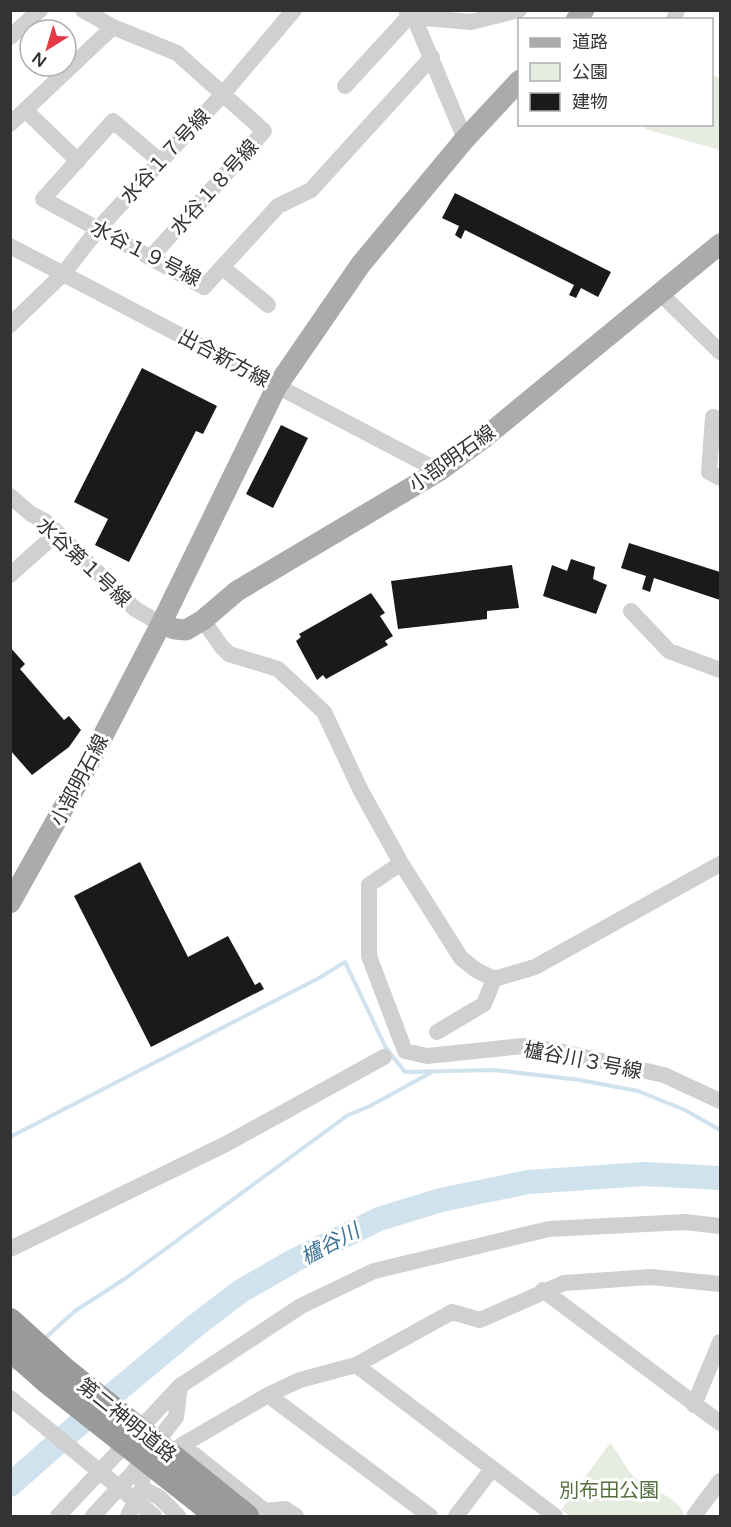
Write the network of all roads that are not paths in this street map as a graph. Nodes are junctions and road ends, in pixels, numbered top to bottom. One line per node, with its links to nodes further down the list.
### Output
1 (40, 10): 7 (street)
2 (83, 10): 6 (street, 水谷１８号線)
3 (294, 10): 11 (street, 水谷１７号線)
4 (519, 10): 5 (street)
5 (411, 14): 8 (street); 10 (street)
6 (113, 27): 11 (street, 水谷１８号線); 12 (street)
7 (10, 37)
8 (432, 57): 14 (street); 21 (street, 水谷１９号線)
9 (518, 81): 14 (main road, 小部明石線)
10 (345, 86)
11 (222, 95): 16 (street, 水谷１７号線); 20 (street, 水谷１８号線)
12 (25, 110): 13 (street); 15 (street)
13 (10, 124)
14 (465, 140): 27 (main road, 小部明石線)
15 (78, 161): 16 (street, 水谷１９号線); 17 (street, 水谷１９号線)
16 (160, 161): 17 (street, 水谷１７号線)
17 (98, 229): 20 (street, 水谷１９号線); 22 (street, 水谷１７号線)
18 (720, 244): 23 (main road, 小部明石線)
19 (10, 246): 22 (street, 出合新方線)
20 (151, 257): 21 (street, 水谷１９号線)
21 (222, 267): 24 (street)
22 (64, 273): 25 (street, 水谷１７号線); 27 (street, 出合新方線)
23 (660, 293): 26 (street); 29 (main road, 小部明石線)
24 (268, 305)
25 (12, 320)
26 (720, 352)
27 (277, 386): 29 (street, 出合新方線); 36 (main road, 小部明石線)
28 (720, 419): 30 (street)
29 (438, 471): 35 (main road, 小部明石線)
30 (720, 478)
31 (10, 496): 32 (street, 水谷第１号線)
32 (57, 533): 33 (street); 36 (street, 水谷第１号線)
33 (10, 574)
34 (631, 611): 37 (street)
35 (203, 620): 36 (main road, 小部明石線); 38 (street)
36 (161, 624): 40 (main road, 小部明石線)
37 (720, 670)
38 (401, 863): 41 (street); 44 (street, 櫨谷川３号線)
39 (720, 864): 41 (street)
40 (10, 903)
41 (494, 979): 42 (street)
42 (437, 1032)
43 (384, 1058): 46 (street)
44 (720, 1101)
45 (720, 1226): 53 (street)
46 (10, 1249)
47 (720, 1284): 48 (street)
48 (543, 1290): 52 (street); 56 (street)
49 (10, 1320): 68 (highway, 第二神明道路, bridge)
50 (720, 1342): 56 (street)
51 (10, 1349): 67 (highway, 第二神明道路, bridge)
52 (356, 1365): 54 (street); 59 (street)
53 (180, 1386): 60 (street); 62 (street)
54 (268, 1395): 58 (street); 70 (street)
55 (10, 1398): 65 (street, bridge)
56 (694, 1405): 57 (street)
57 (720, 1423)
58 (182, 1445): 60 (street); 69 (street)
59 (492, 1469): 71 (street); 72 (street)
60 (139, 1479): 63 (street); 64 (street); 66 (street)
61 (720, 1480): 73 (street)
62 (58, 1516)
63 (93, 1516)
64 (128, 1516)
65 (154, 1516)
66 (178, 1516)
67 (217, 1516)
68 (247, 1516)
69 (296, 1516)
70 (430, 1516)
71 (456, 1516)
72 (555, 1516)
73 (694, 1516)

